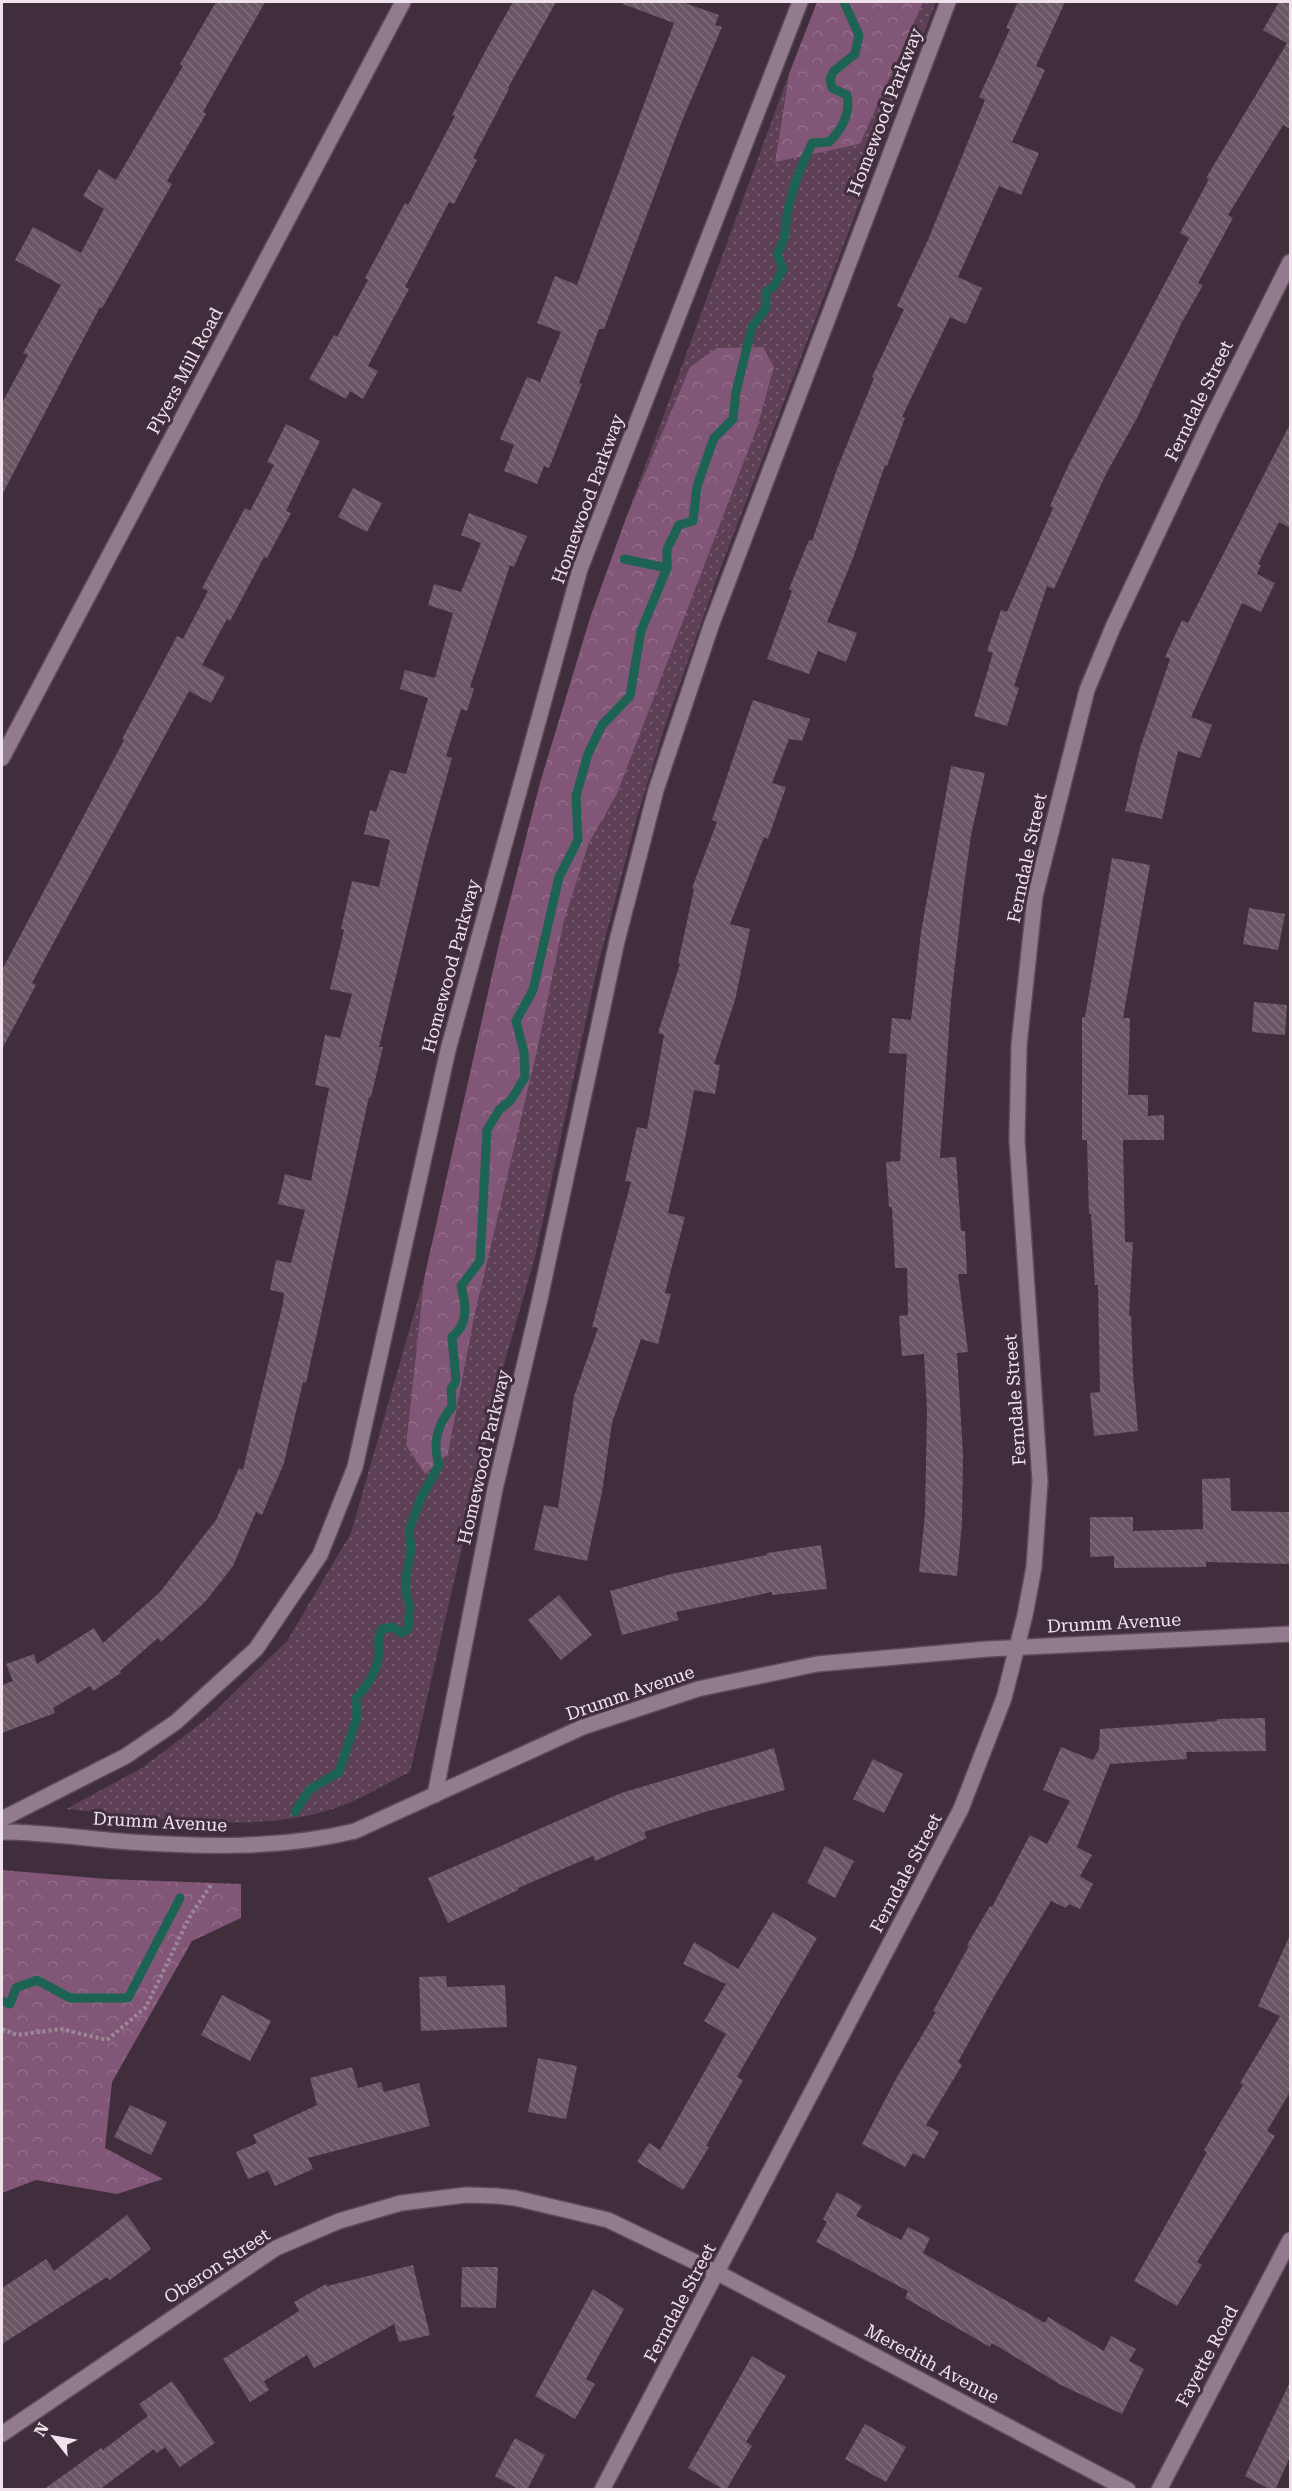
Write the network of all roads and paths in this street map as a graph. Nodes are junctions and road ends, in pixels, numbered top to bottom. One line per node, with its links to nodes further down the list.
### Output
1 (403, 2): 5 (street, Plyers Mill Road)
2 (800, 2): 9 (street, Homewood Parkway)
3 (948, 2): 8 (street, Homewood Parkway)
4 (1290, 262): 7 (street, Ferndale Street)
5 (2, 758)
6 (1290, 1634): 7 (street, Drumm Avenue)
7 (1017, 1648): 8 (street, Drumm Avenue); 14 (street, Ferndale Street)
8 (435, 1795): 10 (street, Drumm Avenue)
9 (2, 1819)
10 (2, 1832)
11 (211, 1885): 12 (path)
12 (2, 2029)
13 (1290, 2240): 18 (street, Fayette Road)
14 (718, 2273): 15 (street, Oberon Street); 16 (street, Ferndale Street); 17 (street, Meredith Avenue)
15 (2, 2434)
16 (602, 2490)
17 (1128, 2490)
18 (1159, 2490)

